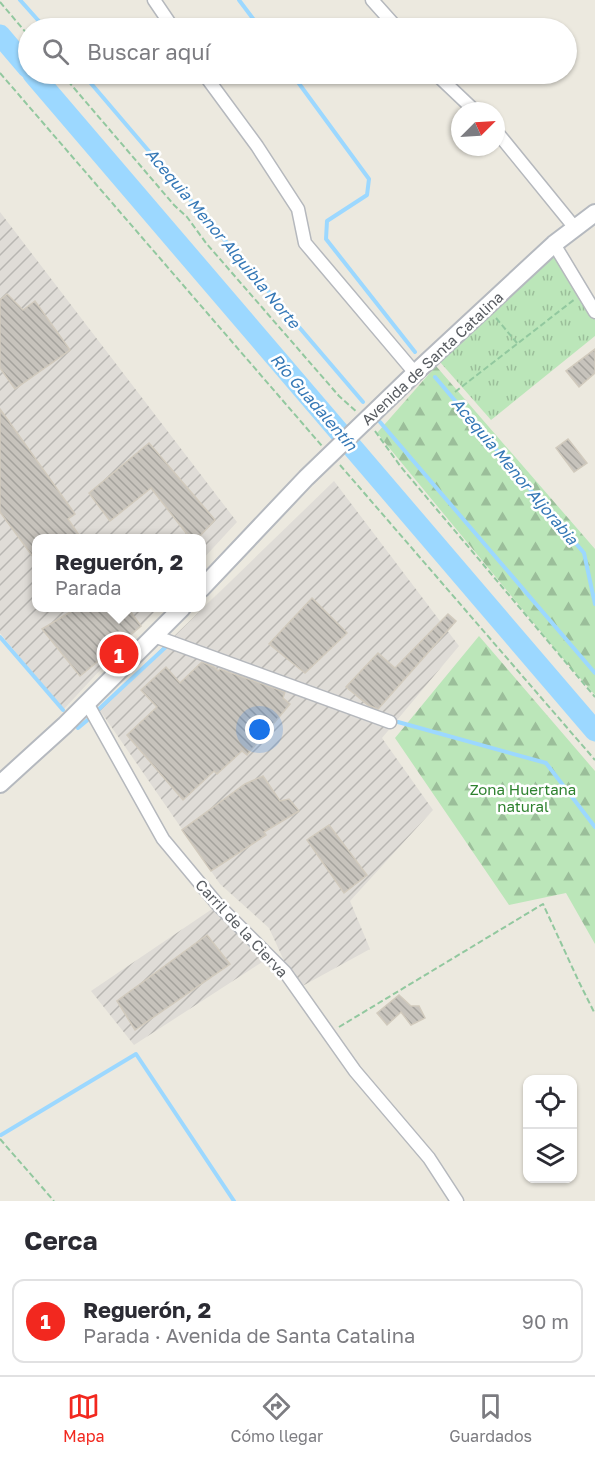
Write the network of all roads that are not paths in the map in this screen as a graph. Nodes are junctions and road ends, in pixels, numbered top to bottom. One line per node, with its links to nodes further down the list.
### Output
1 (154, 0): 3 (street)
2 (372, 0): 4 (street)
3 (166, 18)
4 (388, 18)
5 (211, 84): 13 (street)
6 (447, 84): 7 (street)
7 (466, 102)
8 (505, 142): 10 (street)
9 (595, 213): 10 (main road, Avenida de Santa Catalina)
10 (575, 228): 11 (main road, Avenida de Santa Catalina)
11 (554, 244): 12 (street); 13 (main road, Avenida de Santa Catalina)
12 (595, 312)
13 (415, 373): 14 (main road, Avenida de Santa Catalina)
14 (206, 584)
15 (178, 612): 16 (main road)
16 (154, 636): 17 (main road); 18 (street)
17 (87, 703): 19 (main road); 20 (street, Carril de la Cierva)
18 (390, 722)
19 (0, 784)
20 (457, 1201)

